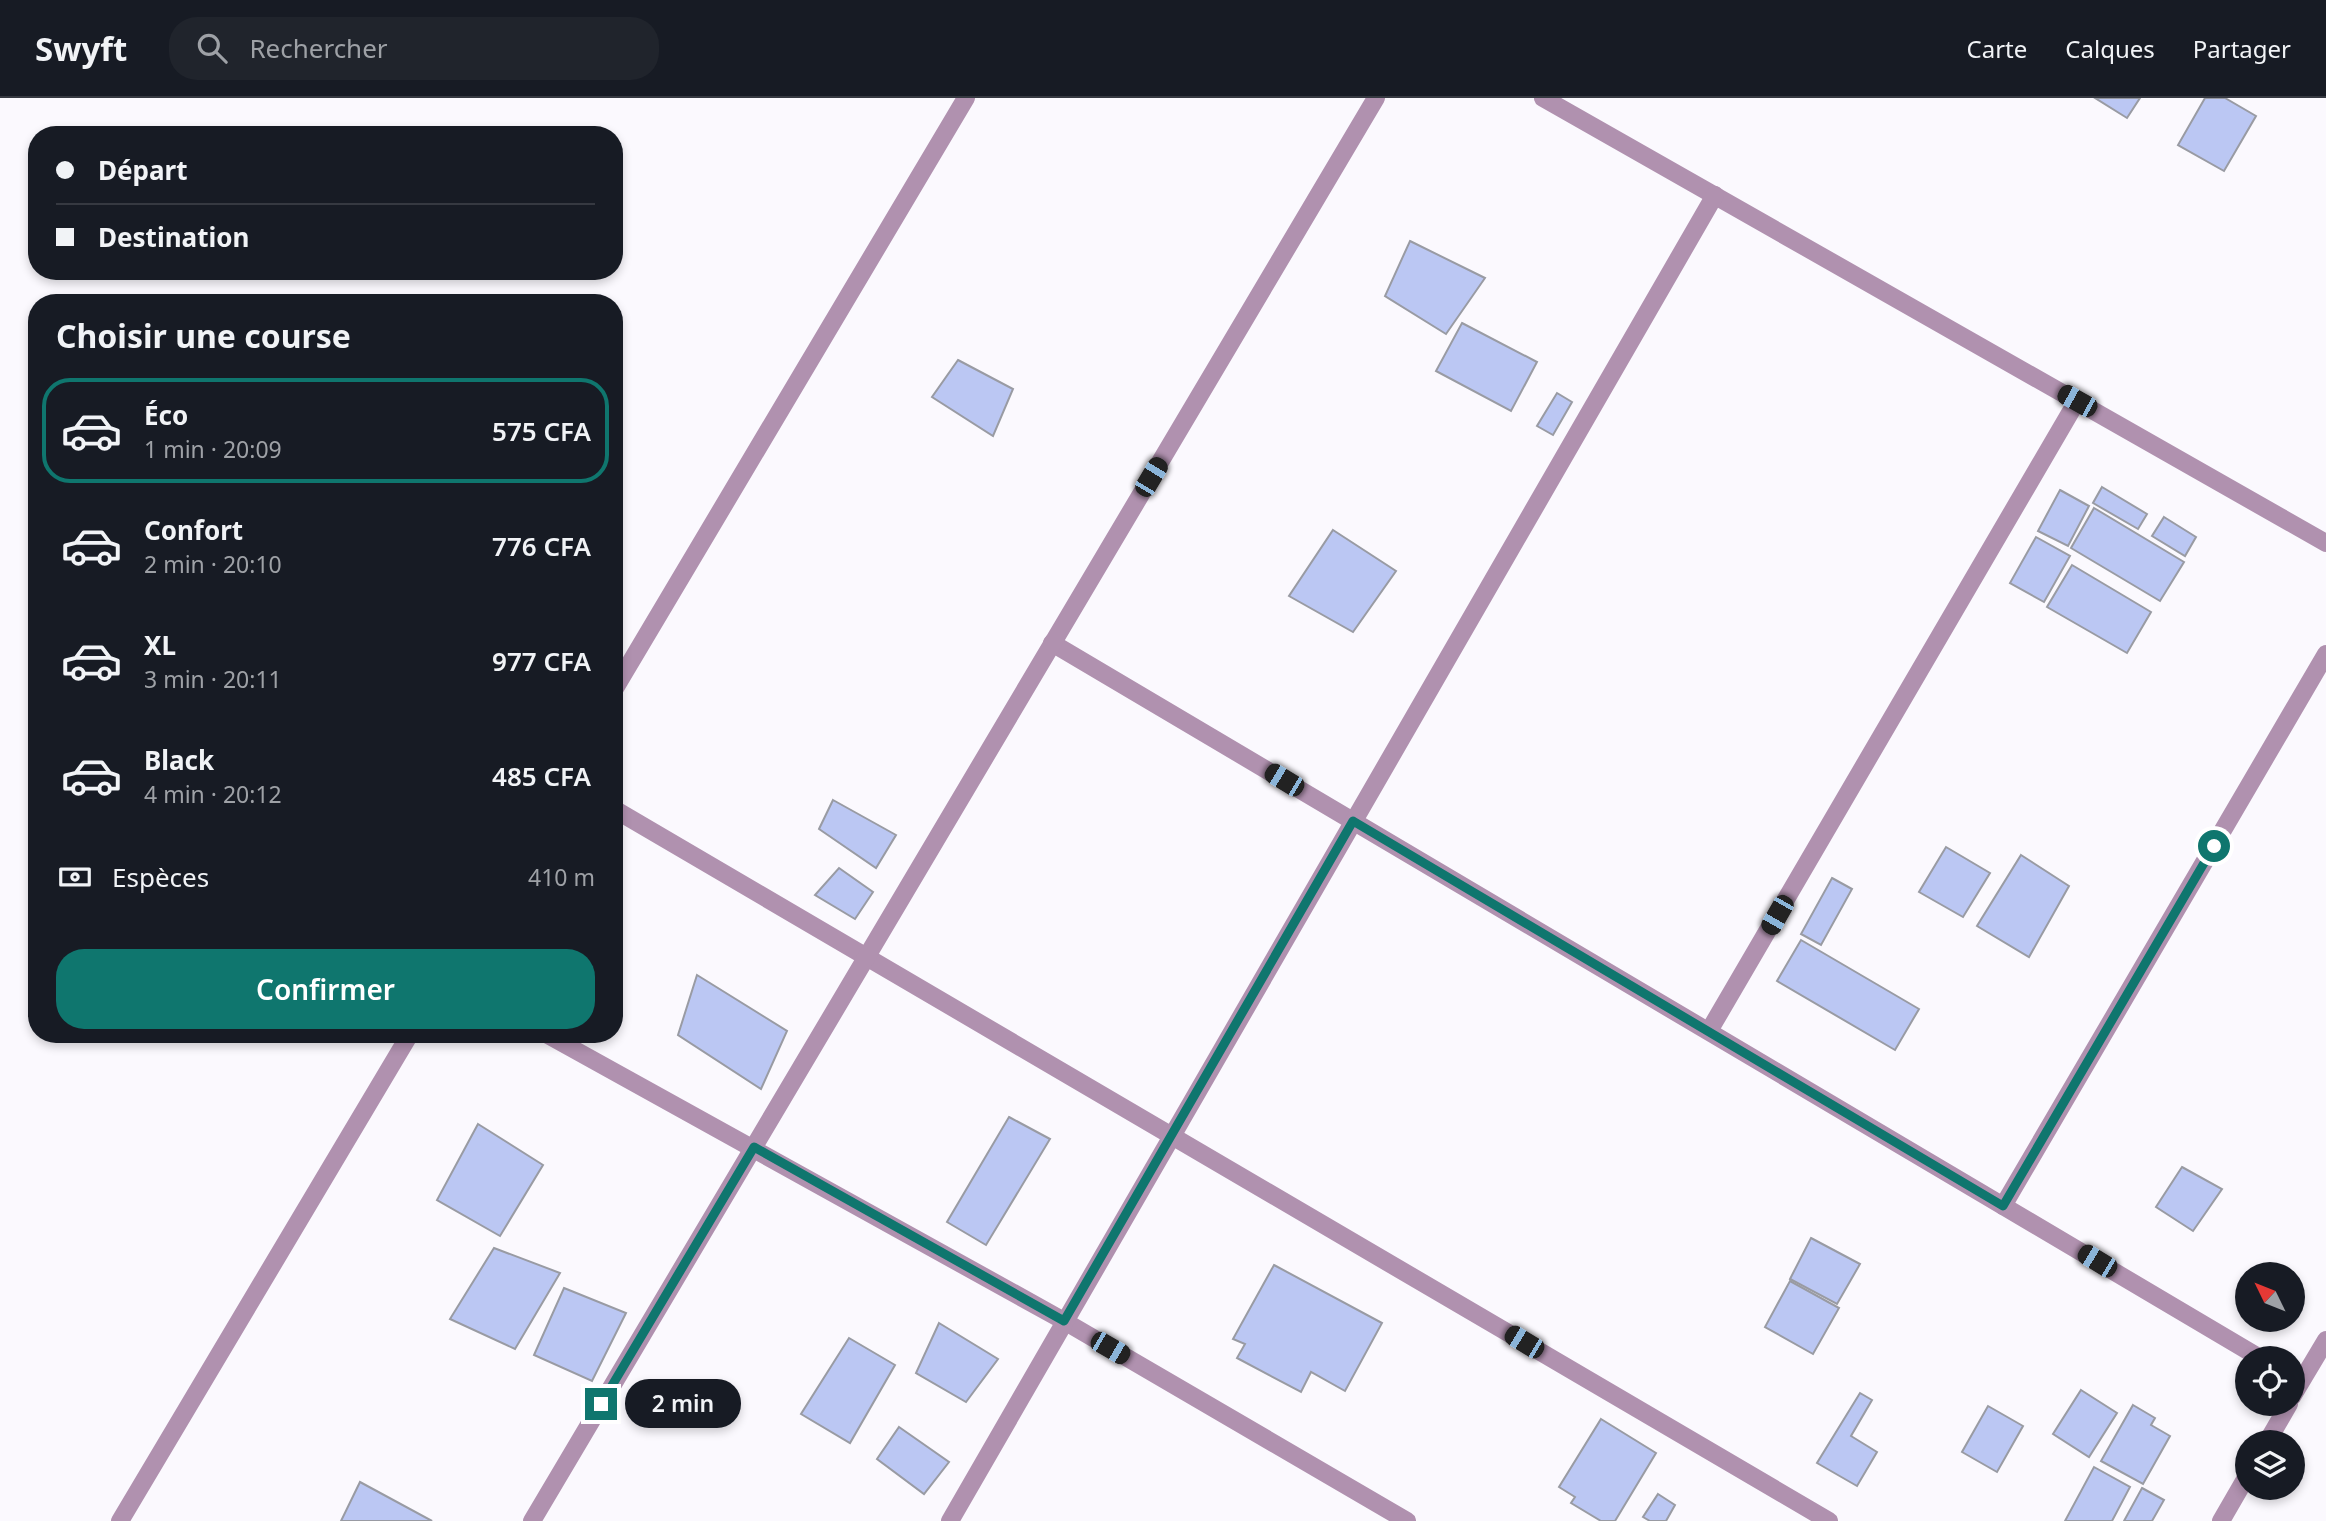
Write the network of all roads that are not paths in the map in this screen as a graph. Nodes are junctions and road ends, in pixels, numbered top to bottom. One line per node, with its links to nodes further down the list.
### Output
1 (966, 98): 9 (street)
2 (1376, 98): 7 (street)
3 (1544, 98): 4 (street)
4 (1715, 195): 5 (street); 11 (street)
5 (2077, 401): 6 (street); 13 (street)
6 (2326, 543)
7 (1052, 643): 11 (street); 12 (street)
8 (2326, 654): 18 (street)
9 (623, 675)
10 (623, 814): 12 (street)
11 (1353, 821): 13 (street); 16 (street)
12 (867, 958): 16 (street); 17 (street)
13 (1709, 1031): 18 (street)
14 (405, 1043): 24 (street)
15 (563, 1043): 17 (street)
16 (1172, 1136): 19 (street); 28 (street)
17 (754, 1147): 19 (street); 25 (street)
18 (2003, 1206): 21 (street)
19 (1064, 1321): 26 (street); 27 (street)
20 (2326, 1340): 22 (street)
21 (2240, 1346)
22 (2305, 1371)
23 (2235, 1497): 29 (street)
24 (120, 1521)
25 (532, 1521)
26 (950, 1521)
27 (1407, 1521)
28 (1829, 1521)
29 (2221, 1521)

